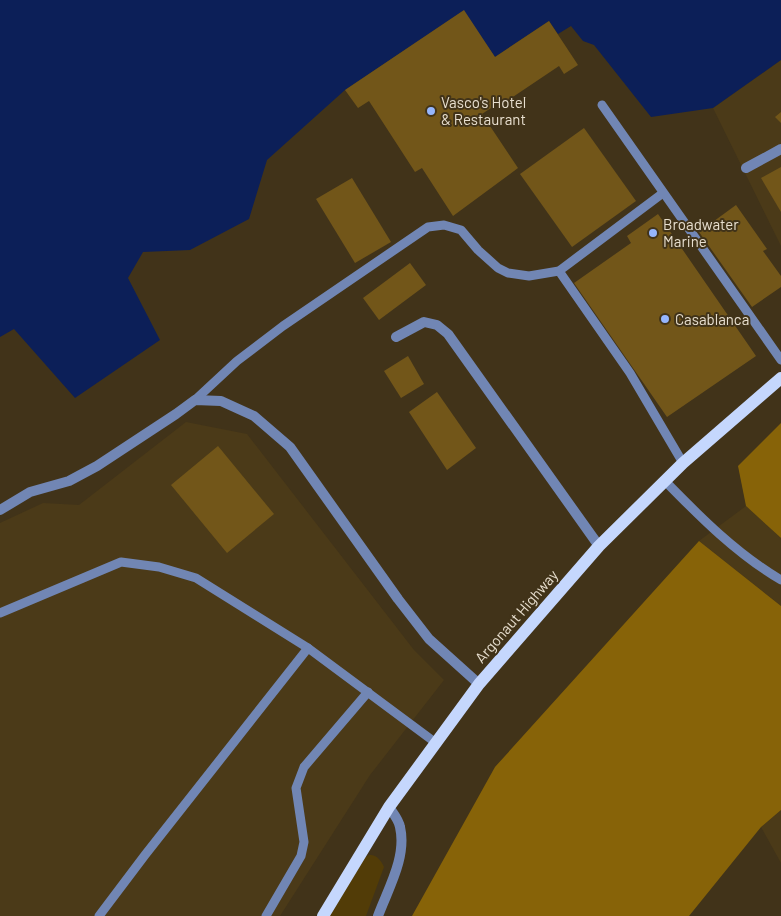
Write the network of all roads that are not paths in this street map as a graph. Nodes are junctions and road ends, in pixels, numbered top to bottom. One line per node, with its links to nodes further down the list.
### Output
1 (602, 105): 4 (lane)
2 (781, 149): 3 (street)
3 (746, 168)
4 (663, 193): 5 (lane); 7 (lane)
5 (559, 270): 9 (lane); 10 (lane)
6 (396, 337): 13 (street)
7 (781, 360)
8 (781, 378): 10 (main road, Argonaut Highway)
9 (194, 400): 12 (street); 17 (street)
10 (683, 463): 11 (main road, Argonaut Highway)
11 (666, 481): 13 (main road, Argonaut Highway); 14 (lane)
12 (0, 510)
13 (599, 546): 17 (main road, Argonaut Highway)
14 (781, 580)
15 (0, 612): 16 (lane)
16 (308, 648): 18 (lane); 21 (lane)
17 (479, 684): 19 (main road, Argonaut Highway)
18 (368, 692): 19 (lane); 22 (lane)
19 (436, 743): 20 (main road, Argonaut Highway)
20 (389, 807): 23 (main road, Argonaut Highway); 24 (street)
21 (99, 916)
22 (266, 916)
23 (323, 916)
24 (378, 916)

